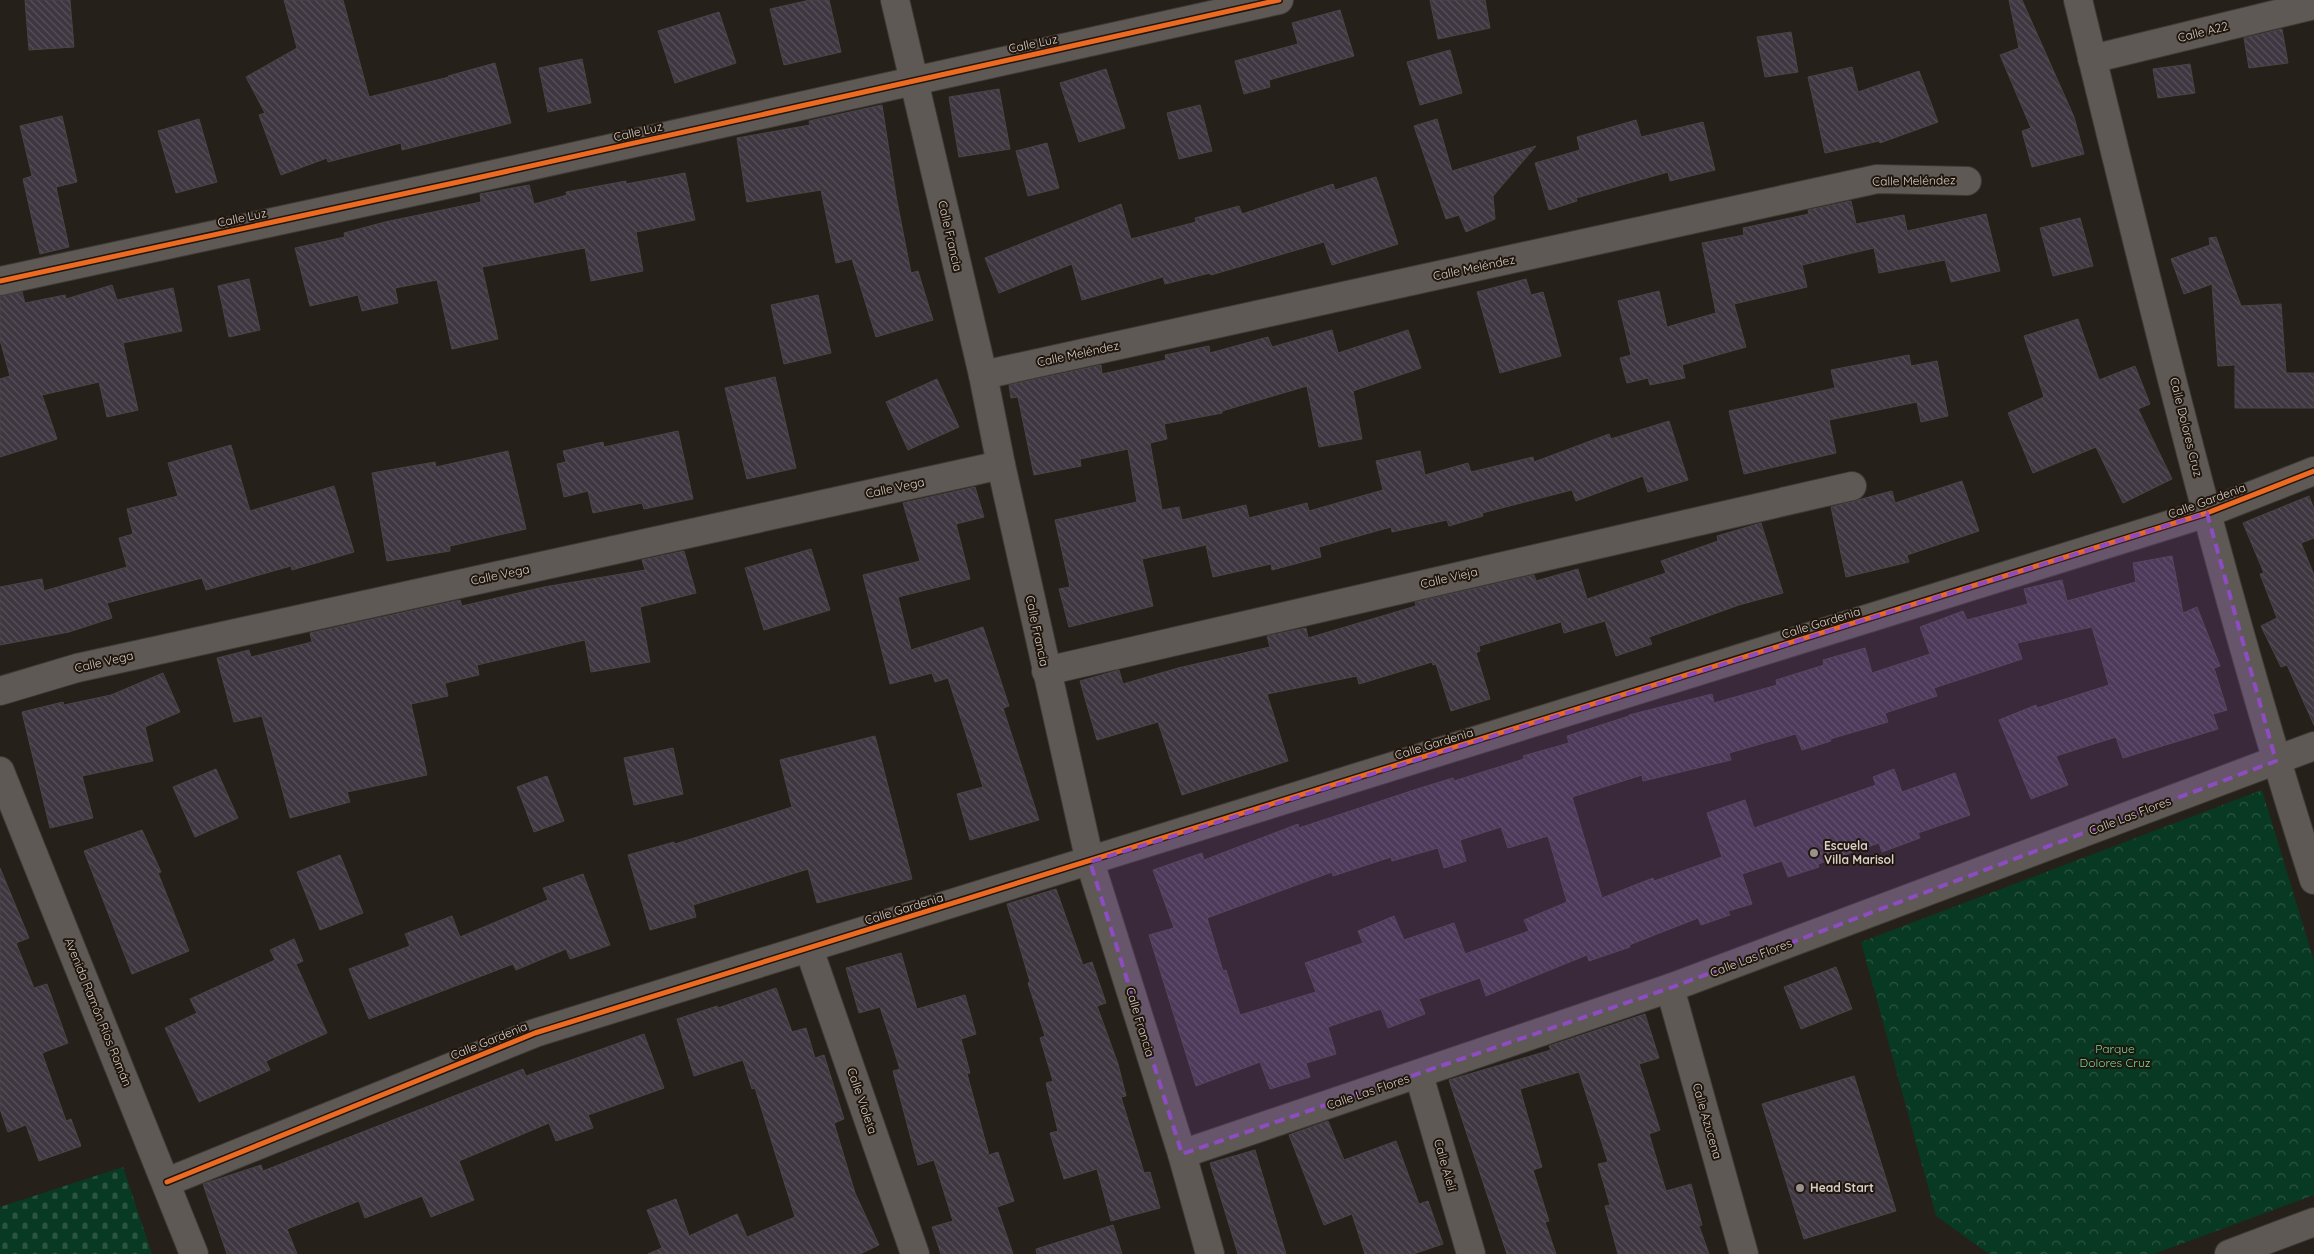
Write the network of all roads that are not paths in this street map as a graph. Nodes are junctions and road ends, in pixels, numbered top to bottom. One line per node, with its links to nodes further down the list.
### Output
1 (895, 0): 6 (street, Calle Francia)
2 (1279, 0): 6 (street, Calle Luz)
3 (2078, 0): 5 (street, Calle Dolores Cruz)
4 (2314, 5): 5 (street, Calle A22)
5 (2092, 59): 13 (street, Calle Dolores Cruz)
6 (913, 81): 8 (street, Calle Luz); 9 (street, Calle Francia)
7 (1967, 181): 9 (street, Calle Meléndez)
8 (0, 281)
9 (983, 375): 10 (street, Calle Francia)
10 (1001, 465): 14 (street, Calle Francia); 15 (street, Calle Vega)
11 (2314, 471): 13 (street, Calle Gardenia)
12 (1852, 486): 14 (street, Calle Vieja)
13 (2208, 514): 17 (street, Calle Dolores Cruz); 19 (street, Calle Gardenia)
14 (1046, 670): 19 (street, Calle Francia)
15 (0, 691)
16 (2314, 746): 17 (street, Calle Las Flores)
17 (2276, 761): 20 (street, Calle Dolores Cruz); 22 (street, Calle Las Flores)
18 (0, 770): 25 (street, Avenida Ramón Ríos Román)
19 (1090, 862): 21 (street, Calle Gardenia); 24 (street, Calle Francia)
20 (2314, 880)
21 (810, 948): 25 (street, Calle Gardenia); 28 (street, Calle Violeta)
22 (1670, 988): 23 (street, Calle Las Flores); 31 (street, Calle Azucena)
23 (1419, 1075): 24 (street, Calle Las Flores); 30 (street, Calle Alelí)
24 (1182, 1154): 29 (street, Calle Francia)
25 (167, 1182): 27 (street, Avenida Ramón Ríos Román)
26 (2314, 1222): 32 (street)
27 (194, 1254)
28 (915, 1254)
29 (1210, 1254)
30 (1471, 1254)
31 (1744, 1254)
32 (2229, 1254)

